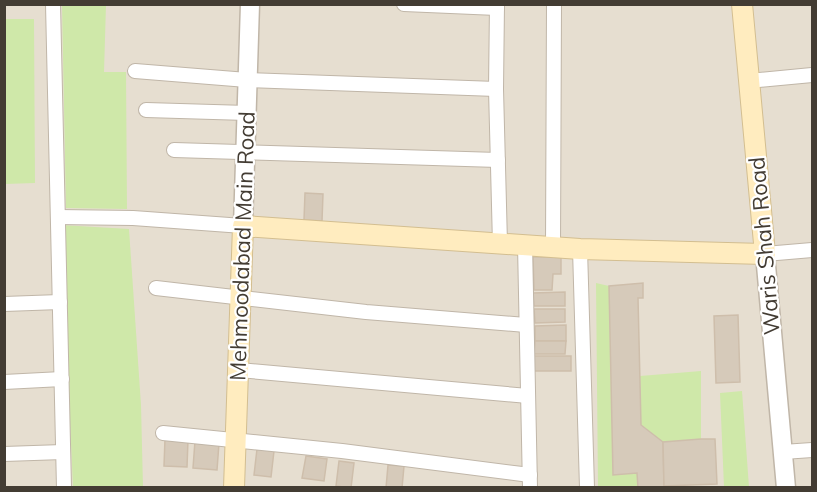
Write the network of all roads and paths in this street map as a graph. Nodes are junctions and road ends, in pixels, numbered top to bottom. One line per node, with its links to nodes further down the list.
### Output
1 (53, 4): 17 (street)
2 (250, 4): 9 (street, Mehmoodabad Main Road)
3 (404, 4): 6 (street)
4 (554, 4): 21 (street)
5 (742, 4): 10 (main road, Waris Shah Road)
6 (497, 6): 11 (street)
7 (135, 71): 9 (street)
8 (813, 75): 10 (street)
9 (248, 80): 11 (street); 13 (street, Mehmoodabad Main Road)
10 (749, 81): 24 (main road, Waris Shah Road)
11 (496, 89): 16 (street)
12 (146, 110): 13 (street)
13 (247, 113): 15 (street, Mehmoodabad Main Road)
14 (174, 150): 15 (street)
15 (245, 152): 16 (street); 18 (street, Mehmoodabad Main Road)
16 (498, 160): 19 (street)
17 (57, 217): 18 (street); 27 (street)
18 (243, 226): 19 (main road); 26 (main road, Mehmoodabad Main Road)
19 (500, 244): 20 (main road)
20 (525, 245): 21 (main road); 29 (street)
21 (553, 247): 22 (main road)
22 (580, 249): 24 (main road); 43 (street)
23 (813, 250): 24 (street)
24 (765, 254): 38 (street, Waris Shah Road)
25 (156, 288): 26 (street)
26 (242, 296): 29 (street); 30 (main road, Mehmoodabad Main Road)
27 (60, 302): 28 (street); 31 (street)
28 (4, 304)
29 (526, 325): 33 (street)
30 (239, 370): 33 (street); 35 (main road, Mehmoodabad Main Road)
31 (62, 379): 32 (street); 37 (street)
32 (4, 382)
33 (528, 396): 40 (street)
34 (163, 434): 35 (street)
35 (236, 442): 40 (street); 42 (main road, Mehmoodabad Main Road)
36 (813, 450): 38 (street)
37 (63, 452): 39 (street); 41 (street)
38 (783, 452): 44 (street, Waris Shah Road)
39 (4, 454)
40 (530, 481)
41 (64, 488)
42 (234, 488)
43 (587, 488)
44 (786, 488)

